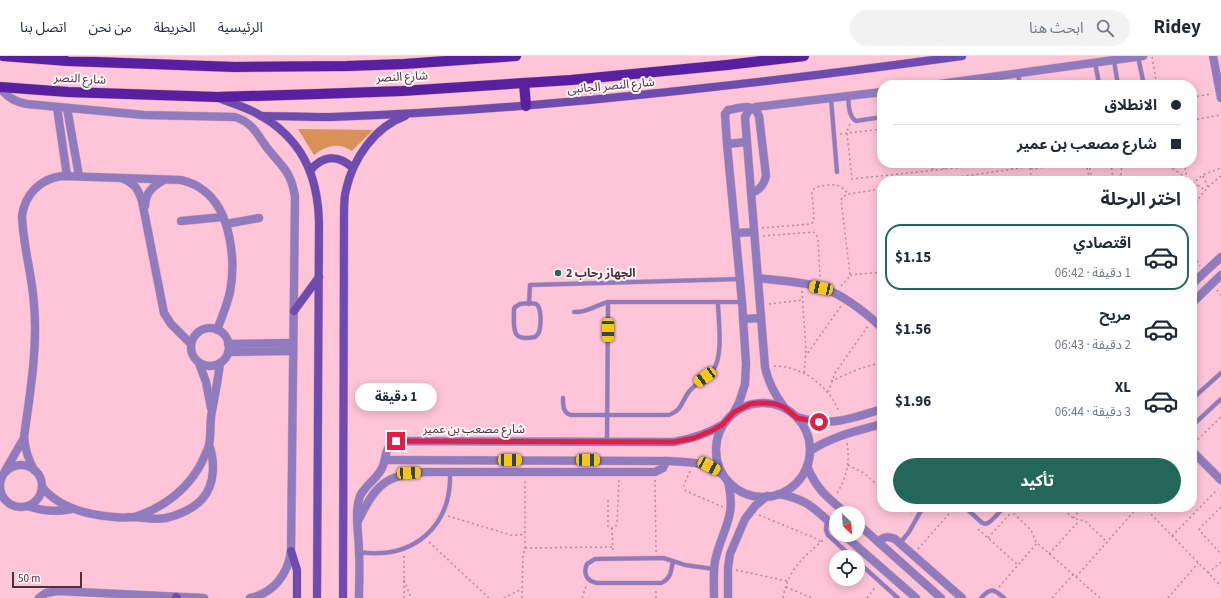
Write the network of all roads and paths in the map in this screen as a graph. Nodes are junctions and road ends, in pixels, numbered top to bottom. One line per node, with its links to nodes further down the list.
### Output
1 (2, 56): 2 (main road, شارع النصر)
2 (516, 56)
3 (804, 56): 17 (main road, شارع النصر)
4 (962, 56): 25 (main road, شارع النصر الجانبى)
5 (1141, 56): 8 (street); 15 (lane)
6 (1152, 56): 16 (path)
7 (1213, 56): 19 (street)
8 (1114, 61): 9 (street); 14 (lane)
9 (1096, 63): 10 (street); 13 (lane)
10 (1018, 74): 11 (street); 12 (lane)
11 (972, 80)
12 (1019, 80)
13 (1099, 80)
14 (1117, 80)
15 (1143, 80)
16 (1156, 80)
17 (524, 83): 23 (main road, شارع النصر); 25 (main road)
18 (0, 87): 23 (main road, شارع النصر); 26 (street)
19 (1220, 91): 22 (path)
20 (877, 93): 21 (street)
21 (848, 96): 24 (street); 34 (lane)
22 (1197, 96)
23 (217, 97): 31 (main road)
24 (831, 99): 28 (street); 39 (lane)
25 (526, 106): 29 (main road, شارع النصر الجانبى)
26 (57, 107): 27 (street); 36 (street)
27 (67, 108): 35 (street); 102 (street)
28 (752, 108): 40 (street); 41 (street); 72 (street)
29 (412, 114): 31 (main road, شارع النصر الجانبى); 42 (main road)
30 (1221, 115): 33 (path)
31 (261, 116): 52 (main road)
32 (877, 118): 34 (lane)
33 (1197, 119)
34 (854, 120): 38 (path)
35 (71, 128): 36 (street); 57 (street)
36 (60, 129): 56 (street)
37 (877, 129): 38 (path)
38 (847, 133): 39 (path); 64 (path)
39 (834, 135): 54 (lane)
40 (746, 142): 41 (street); 72 (street)
41 (727, 144): 79 (street)
42 (353, 168): 52 (main road); 242 (main road)
43 (932, 168): 53 (path)
44 (950, 168): 51 (path)
45 (1019, 168): 59 (path)
46 (1030, 168): 47 (path); 60 (path)
47 (1040, 168)
48 (1122, 168): 61 (path)
49 (1172, 168): 62 (path)
50 (1221, 168): 55 (path)
51 (944, 169): 53 (path)
52 (310, 171): 87 (main road)
53 (933, 171): 58 (path)
54 (837, 172)
55 (1203, 175): 67 (path); 69 (path)
56 (67, 176): 57 (street); 138 (street)
57 (79, 176): 65 (street)
58 (882, 176)
59 (966, 176)
60 (1031, 176)
61 (1122, 176)
62 (1184, 176)
63 (1221, 176): 69 (path)
64 (877, 177)
65 (122, 178): 66 (street); 75 (street)
66 (165, 180): 75 (street); 78 (street)
67 (1197, 180)
68 (1197, 185): 71 (path)
69 (1208, 186): 71 (path)
70 (877, 190): 73 (path)
71 (1205, 190): 74 (path)
72 (751, 193): 80 (street)
73 (848, 194): 80 (path); 86 (path)
74 (1197, 200)
75 (145, 214): 109 (street)
76 (259, 218): 78 (street)
77 (181, 221): 78 (street)
78 (224, 221): 108 (street)
79 (736, 233): 80 (street); 89 (street)
80 (754, 233): 88 (street); 92 (path)
81 (1221, 257): 83 (street)
82 (1197, 260): 83 (path)
83 (1204, 272): 90 (street)
84 (877, 273): 86 (path)
85 (1221, 275): 94 (street)
86 (850, 276): 93 (path)
87 (319, 277): 102 (main road); 237 (main road)
88 (758, 278): 91 (street); 101 (street)
89 (740, 279): 99 (street); 100 (lane)
90 (1197, 279)
91 (801, 284): 92 (street); 95 (path)
92 (821, 288): 93 (street)
93 (835, 293): 96 (street)
94 (1197, 298)
95 (803, 300): 101 (path); 112 (path)
96 (846, 300): 105 (street); 112 (path)
97 (608, 302): 98 (lane); 103 (lane); 129 (lane)
98 (718, 302): 99 (lane); 129 (lane)
99 (742, 302): 106 (street)
100 (529, 304): 100 (lane)
101 (760, 305): 104 (street)
102 (294, 311): 110 (street)
103 (574, 312)
104 (761, 318): 106 (street); 116 (street)
105 (872, 319): 107 (street); 119 (path)
106 (743, 320): 128 (street)
107 (877, 324)
108 (216, 330): 109 (street); 111 (street)
109 (191, 344): 113 (street)
110 (293, 347): 111 (street); 210 (street)
111 (228, 348): 114 (street)
112 (805, 357): 117 (path)
113 (199, 363): 114 (street); 130 (street)
114 (220, 363): 130 (street)
115 (877, 364): 119 (path)
116 (764, 367): 117 (path); 126 (street)
117 (804, 373): 122 (path)
118 (1221, 373): 121 (lane)
119 (831, 381): 122 (path)
120 (1197, 381): 121 (path)
121 (1204, 388): 123 (lane)
122 (828, 392): 134 (path)
123 (1197, 394)
124 (563, 398): 129 (lane)
125 (1221, 399): 133 (lane)
126 (784, 407): 128 (street); 132 (street)
127 (877, 411): 134 (street)
128 (734, 412): 135 (street)
129 (607, 415): 140 (lane)
130 (211, 417): 141 (street)
131 (1221, 417): 139 (path)
132 (797, 418): 134 (street); 142 (street)
133 (1197, 420)
134 (842, 421)
135 (722, 425): 140 (street, شارع مصعب بن عمير); 155 (street)
136 (877, 425): 137 (street)
137 (845, 434): 142 (street); 147 (path)
138 (24, 437): 149 (street); 154 (street)
139 (1197, 440)
140 (607, 441): 144 (street, شارع مصعب بن عمير)
141 (209, 445): 186 (street); 186 (street)
142 (810, 451): 148 (street)
143 (1197, 456): 156 (street)
144 (385, 460): 145 (street); 191 (street, شارع مصعب بن عمير)
145 (666, 460): 146 (street); 153 (street)
146 (693, 462): 155 (street); 171 (path)
147 (848, 465): 158 (path); 164 (path)
148 (807, 466): 161 (street); 164 (street)
149 (34, 470): 154 (street); 160 (street)
150 (450, 472): 151 (street); 185 (lane); 191 (street)
151 (525, 472): 152 (street); 195 (path)
152 (619, 472): 153 (street); 192 (path)
153 (655, 472): 215 (path)
154 (4, 474): 157 (street)
155 (725, 478): 162 (street); 171 (street)
156 (1221, 480)
157 (0, 483): 165 (street)
158 (877, 485)
159 (1221, 486): 172 (path)
160 (42, 487): 166 (street); 170 (street)
161 (779, 494): 162 (street); 188 (street)
162 (767, 496): 173 (street)
163 (608, 500): 192 (path)
164 (831, 500): 167 (street)
165 (9, 504): 166 (street); 168 (street)
166 (28, 506): 170 (street)
167 (838, 506)
168 (0, 507)
169 (1221, 507): 213 (path)
170 (74, 508): 186 (street)
171 (731, 510): 223 (street)
172 (1197, 510)
173 (750, 512): 200 (path); 221 (street)
174 (908, 512): 189 (path)
175 (921, 512): 189 (lane)
176 (951, 512): 214 (path)
177 (970, 512): 178 (lane)
178 (1000, 512)
179 (1012, 512): 199 (path); 205 (path)
180 (1066, 512): 187 (path)
181 (1078, 512): 187 (path)
182 (1135, 512): 203 (path)
183 (1149, 512): 197 (path)
184 (1196, 512): 197 (path)
185 (442, 514): 195 (path); 198 (lane)
186 (135, 517)
187 (1073, 518): 190 (path)
188 (827, 520): 196 (lane)
189 (917, 520): 204 (lane)
190 (1080, 520): 203 (path); 212 (path)
191 (358, 522): 211 (street, شارع مصعب بن عمير)
192 (612, 528): 206 (path)
193 (977, 528): 199 (path)
194 (865, 530): 202 (street)
195 (524, 534): 208 (path)
196 (828, 535): 200 (path); 209 (lane)
197 (1172, 536): 219 (path)
198 (423, 537): 207 (lane); 246 (path)
199 (988, 538): 220 (path)
200 (821, 542): 228 (path)
201 (852, 542): 256 (street)
202 (879, 542): 204 (street); 257 (street)
203 (1107, 542): 225 (path)
204 (900, 543): 214 (street)
205 (1037, 543): 212 (path); 220 (path)
206 (613, 547): 208 (path); 216 (path)
207 (404, 548): 211 (lane); 226 (path)
208 (524, 548): 234 (path)
209 (844, 550)
210 (292, 551): 240 (street); 241 (main road)
211 (359, 552): 243 (street, شارع مصعب بن عمير)
212 (1049, 554): 225 (path)
213 (1221, 554)
214 (913, 555): 258 (street)
215 (656, 558): 216 (lane); 217 (lane)
216 (613, 559): 227 (lane)
217 (673, 561): 223 (lane); 227 (lane)
218 (1221, 562): 224 (path)
219 (1198, 563): 224 (path); 263 (path)
220 (1018, 565): 235 (path)
221 (728, 568): 228 (path); 251 (street)
222 (865, 568): 230 (lane)
223 (714, 569): 250 (street)
224 (1208, 573): 231 (path)
225 (1075, 576): 261 (path); 262 (path)
226 (404, 578): 244 (path); 245 (path)
227 (589, 580): 249 (path)
228 (787, 581): 233 (path)
229 (1221, 581): 231 (path)
230 (880, 582): 254 (path); 255 (lane)
231 (1218, 583): 232 (path)
232 (1221, 586)
233 (785, 587): 252 (path); 253 (path)
234 (522, 589): 247 (path); 248 (path)
235 (995, 591): 259 (lane); 260 (lane)
236 (176, 597): 238 (street); 239 (street)
237 (316, 597)
238 (39, 598)
239 (204, 598)
240 (250, 598)
241 (297, 598)
242 (343, 598)
243 (360, 598)
244 (404, 598)
245 (411, 598)
246 (489, 598)
247 (504, 598)
248 (522, 598)
249 (582, 598)
250 (714, 598)
251 (728, 598)
252 (783, 598)
253 (812, 598)
254 (867, 598)
255 (898, 598)
256 (916, 598)
257 (942, 598)
258 (962, 598)
259 (981, 598)
260 (1004, 598)
261 (1052, 598)
262 (1100, 598)
263 (1169, 598)

